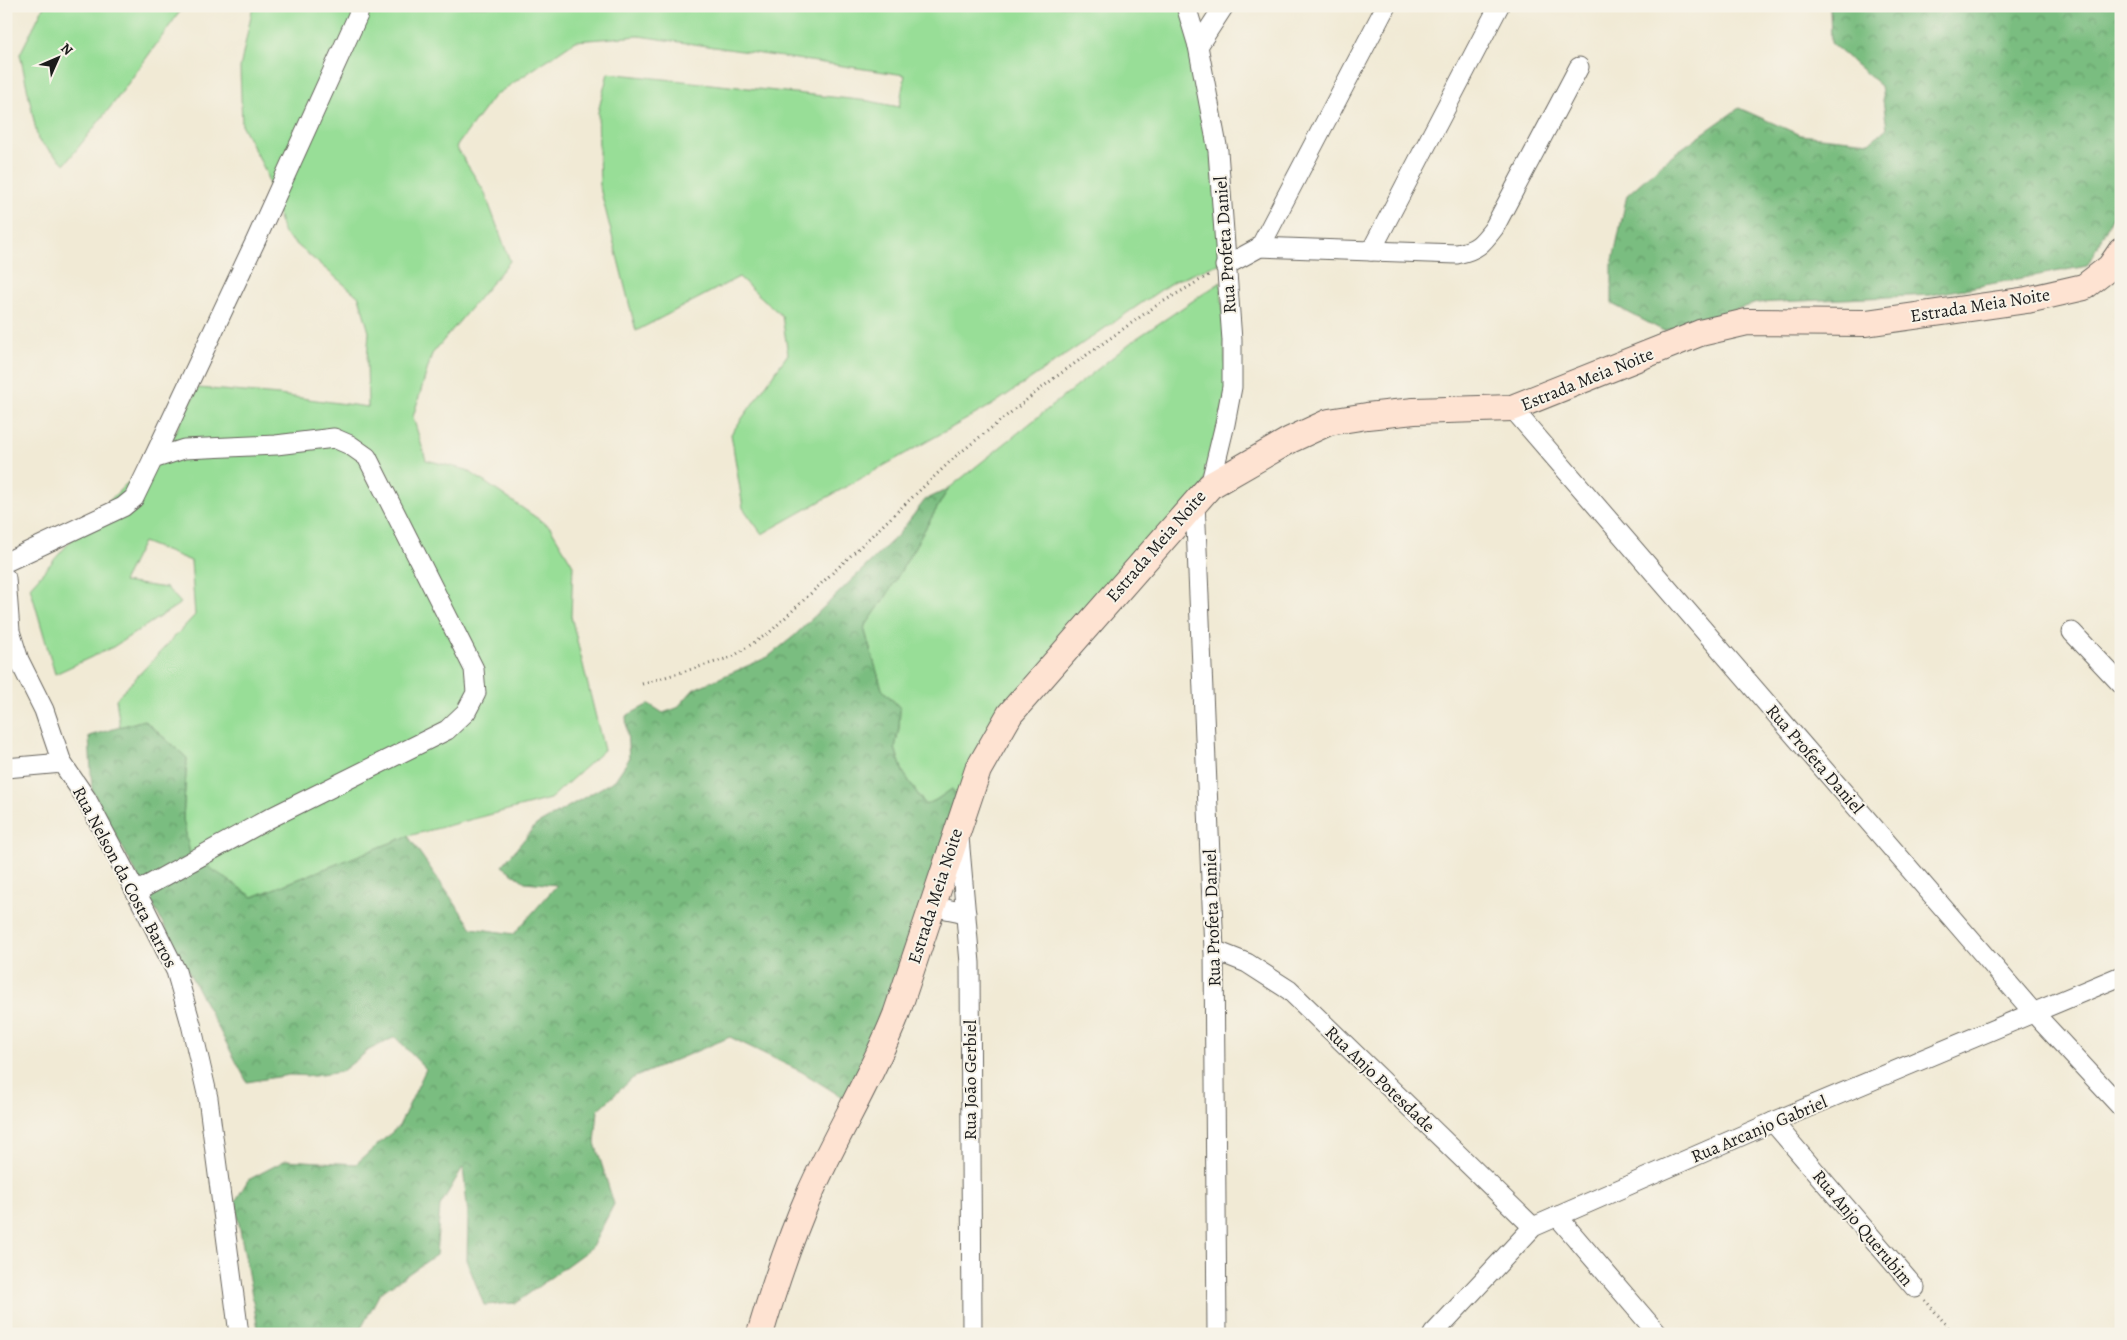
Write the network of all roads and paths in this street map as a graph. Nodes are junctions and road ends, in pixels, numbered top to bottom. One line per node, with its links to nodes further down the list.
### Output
1 (1186, 6): 6 (street, Rua Profeta Daniel)
2 (1224, 6): 6 (street)
3 (1386, 6): 8 (street)
4 (1499, 6): 9 (street)
5 (358, 15): 13 (street)
6 (1198, 46): 11 (street, Rua Profeta Daniel)
7 (1579, 67): 9 (street)
8 (1260, 248): 9 (street); 11 (street)
9 (1371, 251)
10 (2121, 251): 12 (street, Estrada Meia Noite)
11 (1225, 266): 14 (street, Rua Profeta Daniel); 18 (path)
12 (1512, 408): 14 (street, Estrada Meia Noite); 28 (street, Rua Profeta Daniel)
13 (152, 459): 15 (street); 23 (street)
14 (1202, 494): 22 (street, Estrada Meia Noite); 26 (street, Rua Profeta Daniel)
15 (6, 562)
16 (6, 578): 20 (street, Rua Nelson da Costa Barros)
17 (2072, 632): 19 (street)
18 (642, 684)
19 (2121, 684)
20 (62, 763): 21 (street); 23 (street, Rua Nelson da Costa Barros)
21 (6, 768)
22 (958, 826): 24 (street, Estrada Meia Noite); 25 (street, Rua João Gerbiel)
23 (136, 892): 34 (street, Rua Nelson da Costa Barros)
24 (931, 906): 25 (street); 35 (street, Estrada Meia Noite)
25 (966, 913): 36 (street, Rua João Gerbiel)
26 (1214, 950): 32 (street, Rua Anjo Potesdade); 37 (street, Rua Profeta Daniel)
27 (2121, 976): 28 (street, Rua Arcanjo Gabriel)
28 (2033, 1012): 29 (street, Rua Profeta Daniel); 30 (street, Rua Arcanjo Gabriel)
29 (2121, 1107)
30 (1773, 1122): 31 (street, Rua Arcanjo Gabriel); 33 (street, Rua Anjo Querubim)
31 (1556, 1216): 32 (street, Rua Arcanjo Gabriel); 39 (street)
32 (1533, 1227): 38 (street, Rua Arcanjo Gabriel)
33 (1914, 1288): 40 (path, Rua Anjo Querubim)
34 (239, 1334)
35 (760, 1334)
36 (972, 1334)
37 (1217, 1334)
38 (1433, 1334)
39 (1658, 1334)
40 (1954, 1334)

